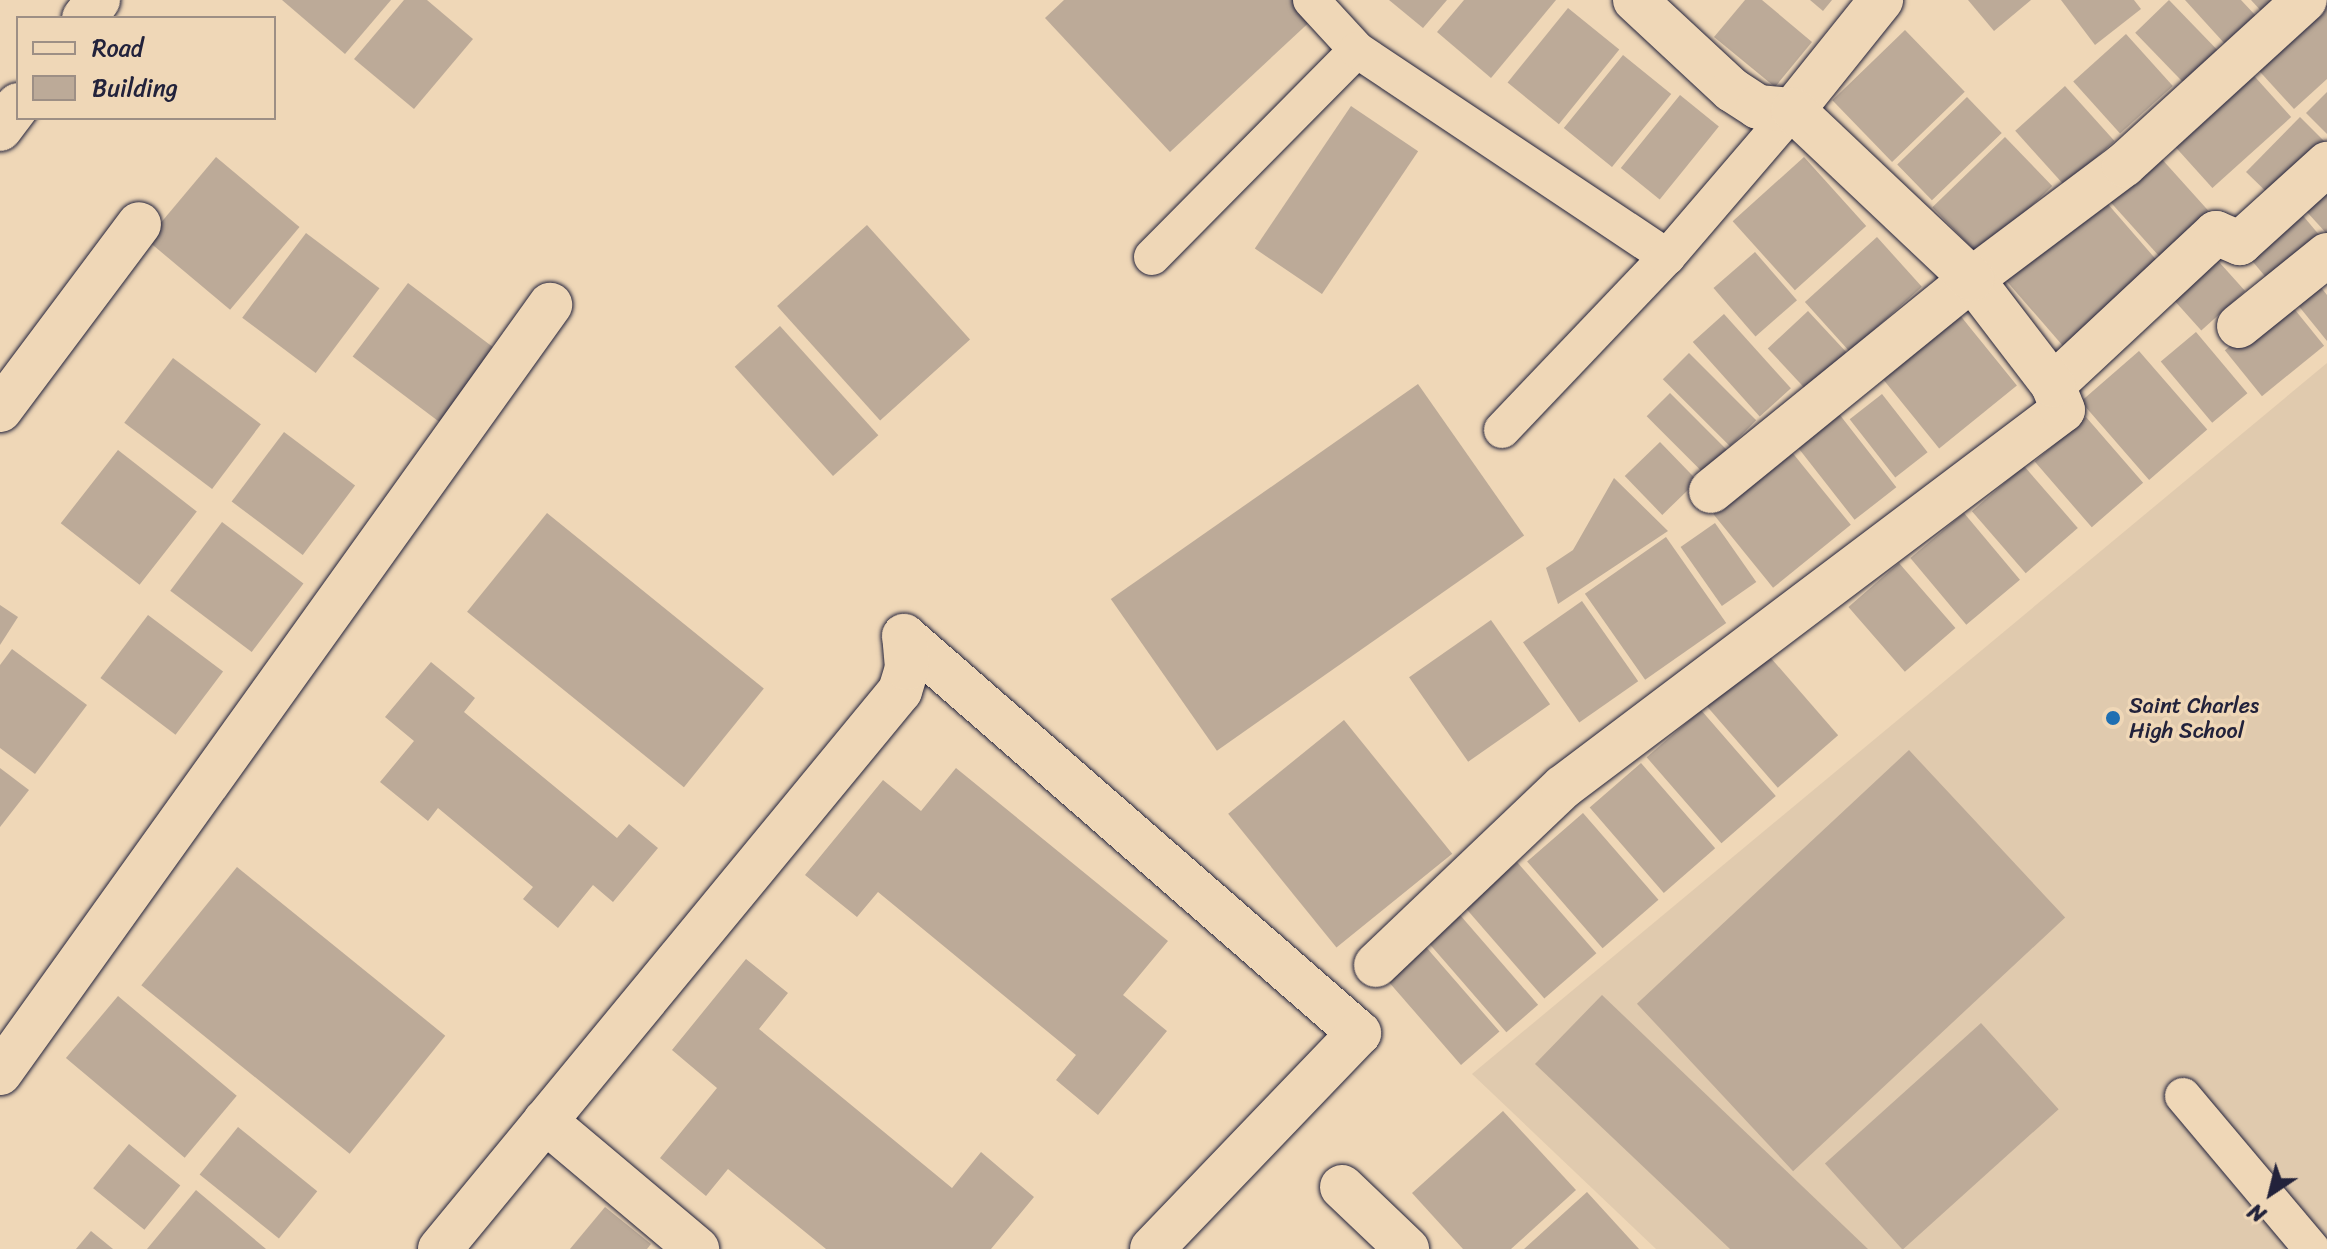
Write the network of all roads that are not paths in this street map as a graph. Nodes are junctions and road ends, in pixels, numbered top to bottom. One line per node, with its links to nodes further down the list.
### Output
1 (98, 0): 6 (street)
2 (1311, 0): 7 (lane)
3 (1635, 0): 9 (street)
4 (1881, 0): 9 (street)
5 (2305, 0): 16 (street)
6 (86, 16)
7 (1357, 50): 14 (lane); 15 (lane)
8 (16, 108): 10 (street)
9 (1793, 110): 15 (lane); 16 (street)
10 (0, 129)
11 (2327, 164): 19 (street)
12 (139, 224): 20 (street)
13 (2327, 255): 18 (street)
14 (1152, 257)
15 (1667, 257): 21 (lane)
16 (1972, 279): 19 (street); 22 (street)
17 (550, 305): 24 (street)
18 (2239, 326)
19 (2053, 385): 23 (street)
20 (0, 410)
21 (1502, 430)
22 (1711, 491)
23 (1376, 965)
24 (0, 1073)
25 (2183, 1096): 32 (lane)
26 (545, 1121): 28 (street); 29 (street); 30 (street)
27 (1342, 1187): 31 (street)
28 (440, 1249)
29 (697, 1249)
30 (1152, 1249)
31 (1407, 1249)
32 (2312, 1249)

